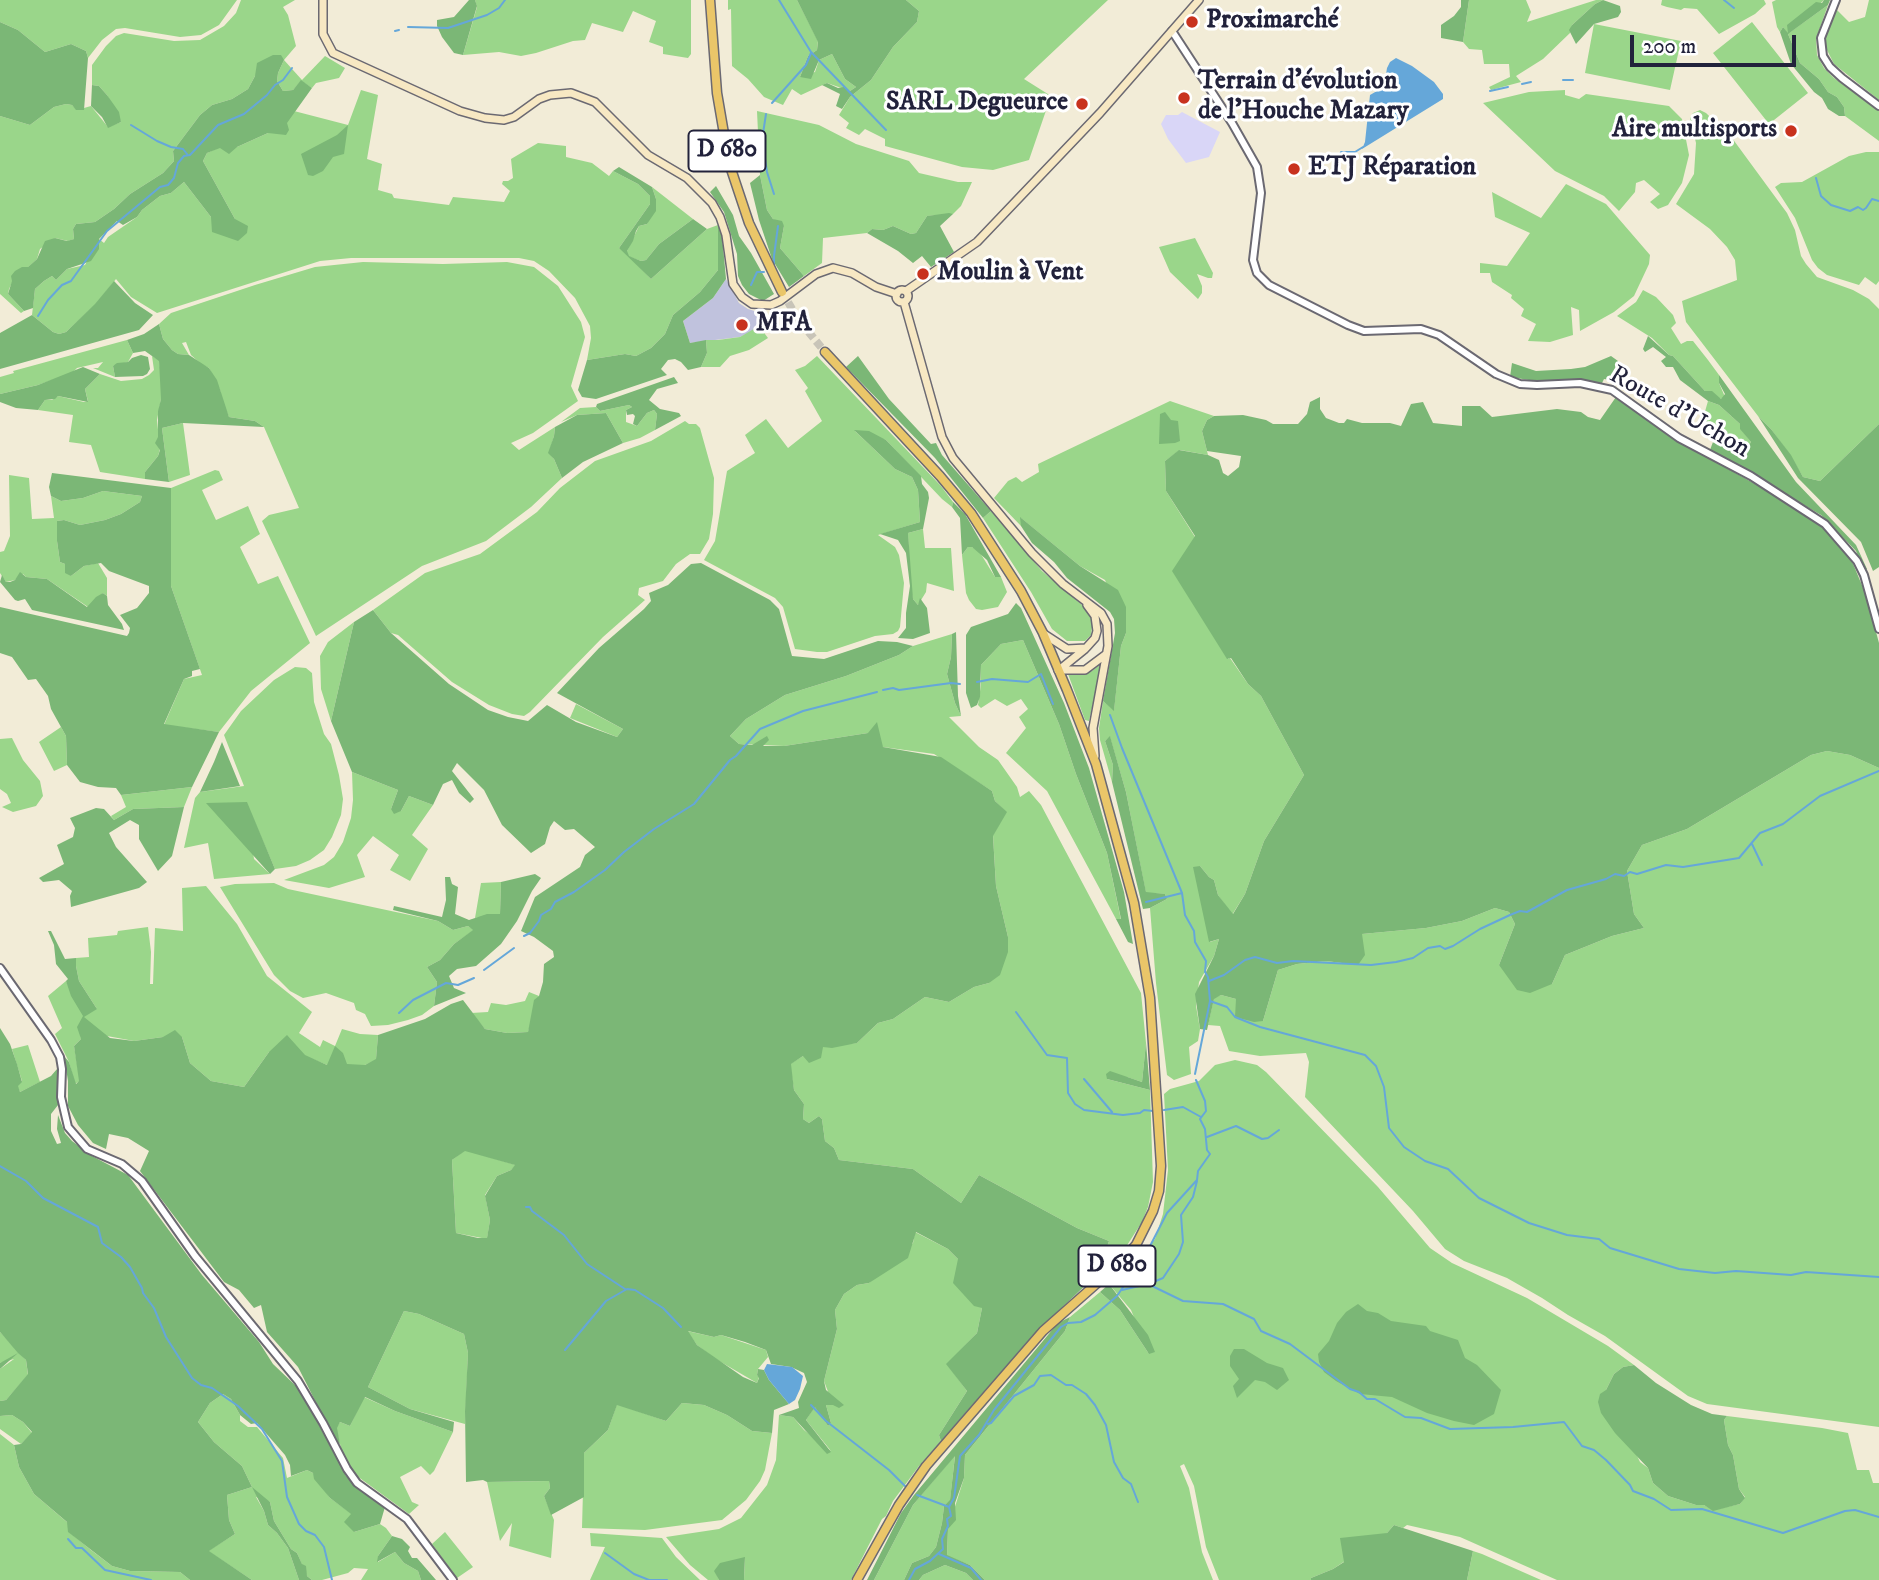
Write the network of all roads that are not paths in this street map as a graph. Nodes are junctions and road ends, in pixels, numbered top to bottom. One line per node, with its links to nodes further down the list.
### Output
1 (323, 0): 9 (main road)
2 (710, 0): 8 (main road, D 680)
3 (1199, 0): 5 (main road)
4 (1836, 0): 6 (street)
5 (1172, 32): 7 (main road); 13 (street, Route d'Uchon)
6 (1879, 106)
7 (906, 291): 9 (main road); 10 (main road)
8 (782, 292)
9 (897, 294): 10 (main road)
10 (904, 302): 12 (main road)
11 (825, 352): 14 (main road, D 680)
12 (1083, 598): 15 (main road); 16 (main road)
13 (1879, 629)
14 (1043, 634): 15 (main road); 17 (main road, D 680)
15 (1086, 648): 17 (main road)
16 (1107, 654): 17 (main road); 18 (main road)
17 (1058, 670): 18 (main road, D 680)
18 (1096, 764): 21 (main road, D 680)
19 (0, 968): 20 (street)
20 (453, 1580)
21 (858, 1580)

